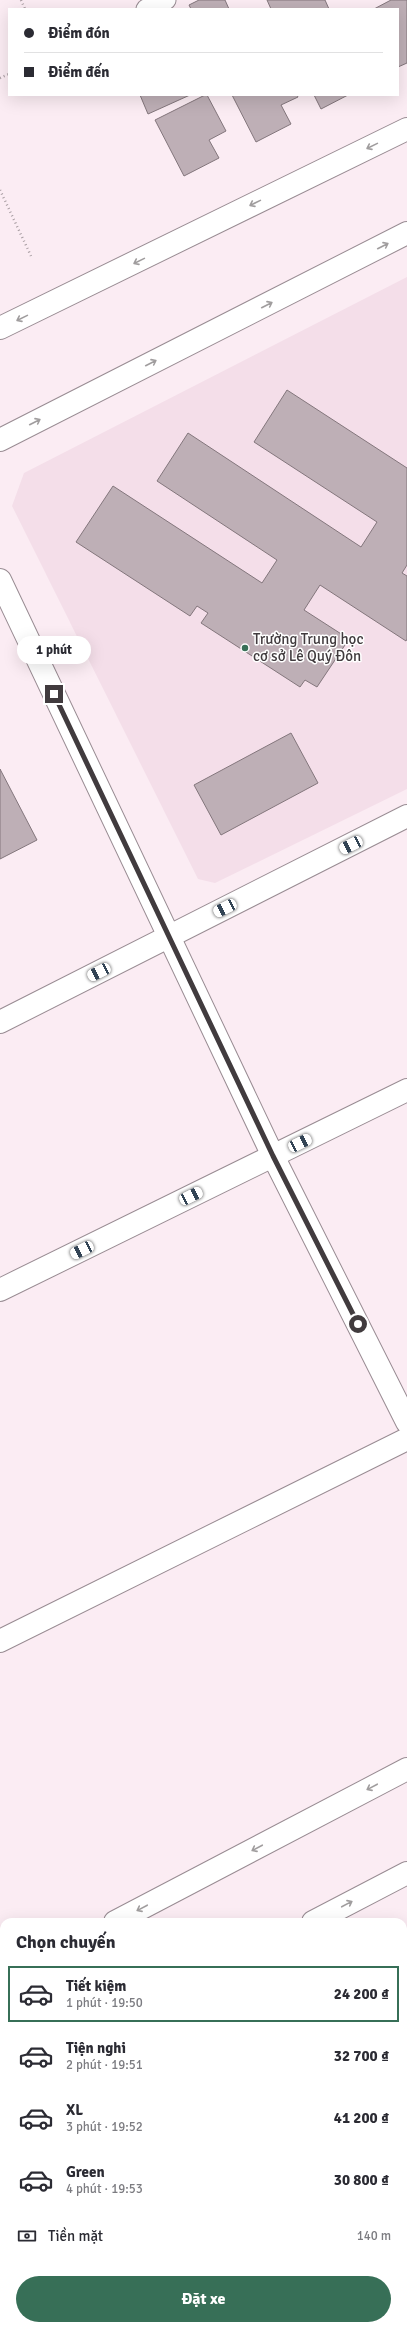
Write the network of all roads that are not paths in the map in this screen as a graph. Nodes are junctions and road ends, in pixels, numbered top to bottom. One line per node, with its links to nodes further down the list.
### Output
1 (166, 0): 2 (lane)
2 (148, 8)
3 (407, 129): 5 (street, one-way to 5)
4 (407, 234): 6 (street, one-way to 4)
5 (0, 328)
6 (0, 440)
7 (0, 580): 9 (street)
8 (407, 816): 9 (street)
9 (169, 937): 10 (street); 12 (street)
10 (0, 1022)
11 (407, 1090): 12 (street)
12 (273, 1156): 13 (street); 14 (street)
13 (0, 1290)
14 (407, 1422)
15 (407, 1439): 16 (street)
16 (0, 1641)
17 (407, 1769): 19 (street, one-way to 19)
18 (407, 1873): 20 (street, one-way to 18)
19 (123, 1918)
20 (321, 1918)

